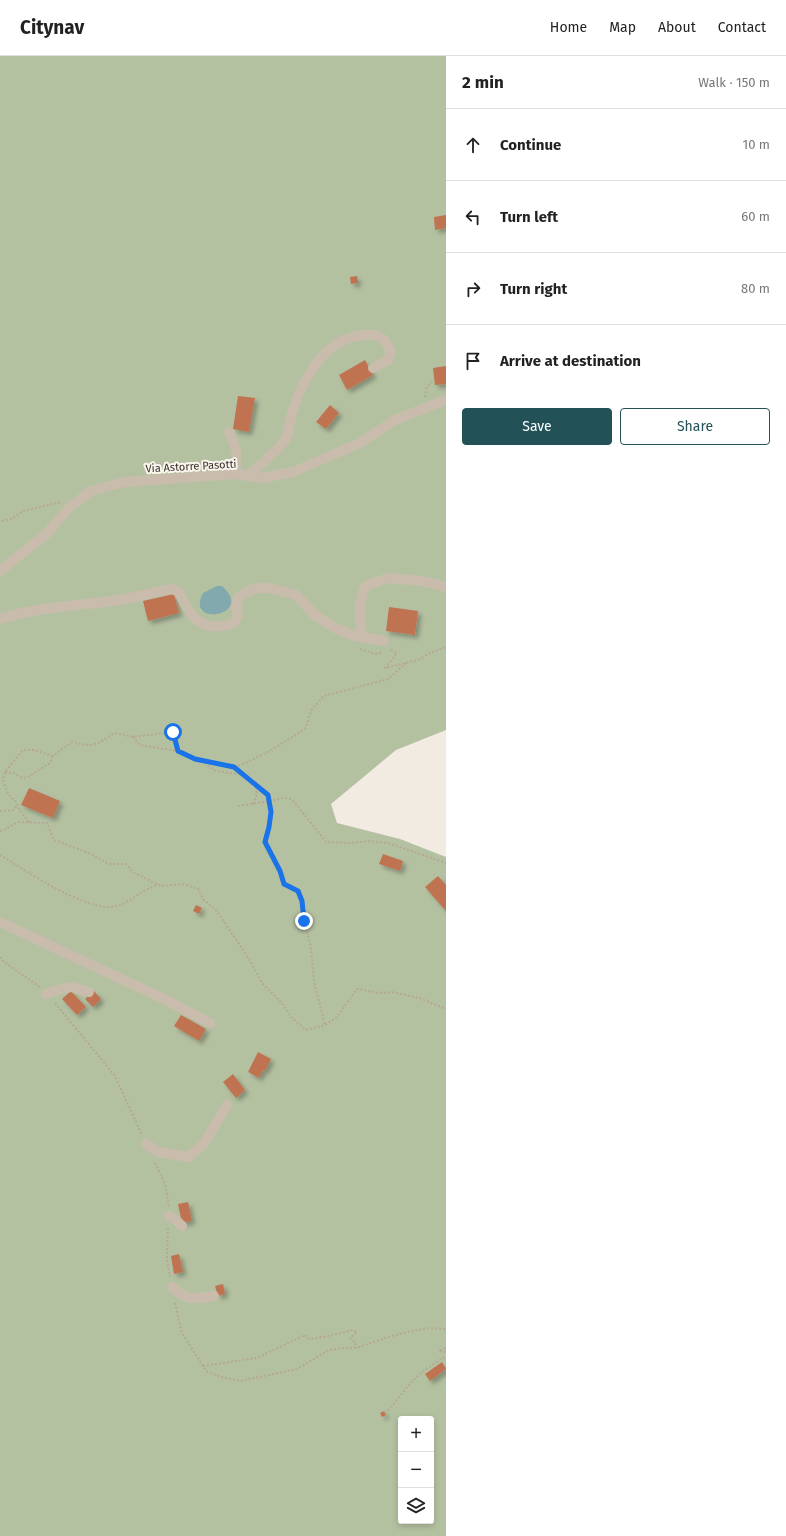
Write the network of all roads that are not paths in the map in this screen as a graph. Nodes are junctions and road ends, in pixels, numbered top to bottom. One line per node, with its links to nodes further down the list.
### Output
1 (373, 368): 5 (street)
2 (446, 400): 5 (street, Via Astorre Pasotti)
3 (229, 432): 4 (street)
4 (235, 474): 5 (street, Via Astorre Pasotti); 6 (street, Via Astorre Pasotti)
5 (247, 476)
6 (0, 571)
7 (446, 587): 9 (street)
8 (0, 619): 9 (street)
9 (361, 637): 10 (street)
10 (384, 641)
11 (0, 922): 14 (street)
12 (89, 992): 13 (street)
13 (46, 994)
14 (210, 1023)
15 (227, 1105): 16 (street)
16 (146, 1144)
17 (169, 1216): 18 (street)
18 (182, 1226)
19 (172, 1287): 20 (street)
20 (214, 1296)

